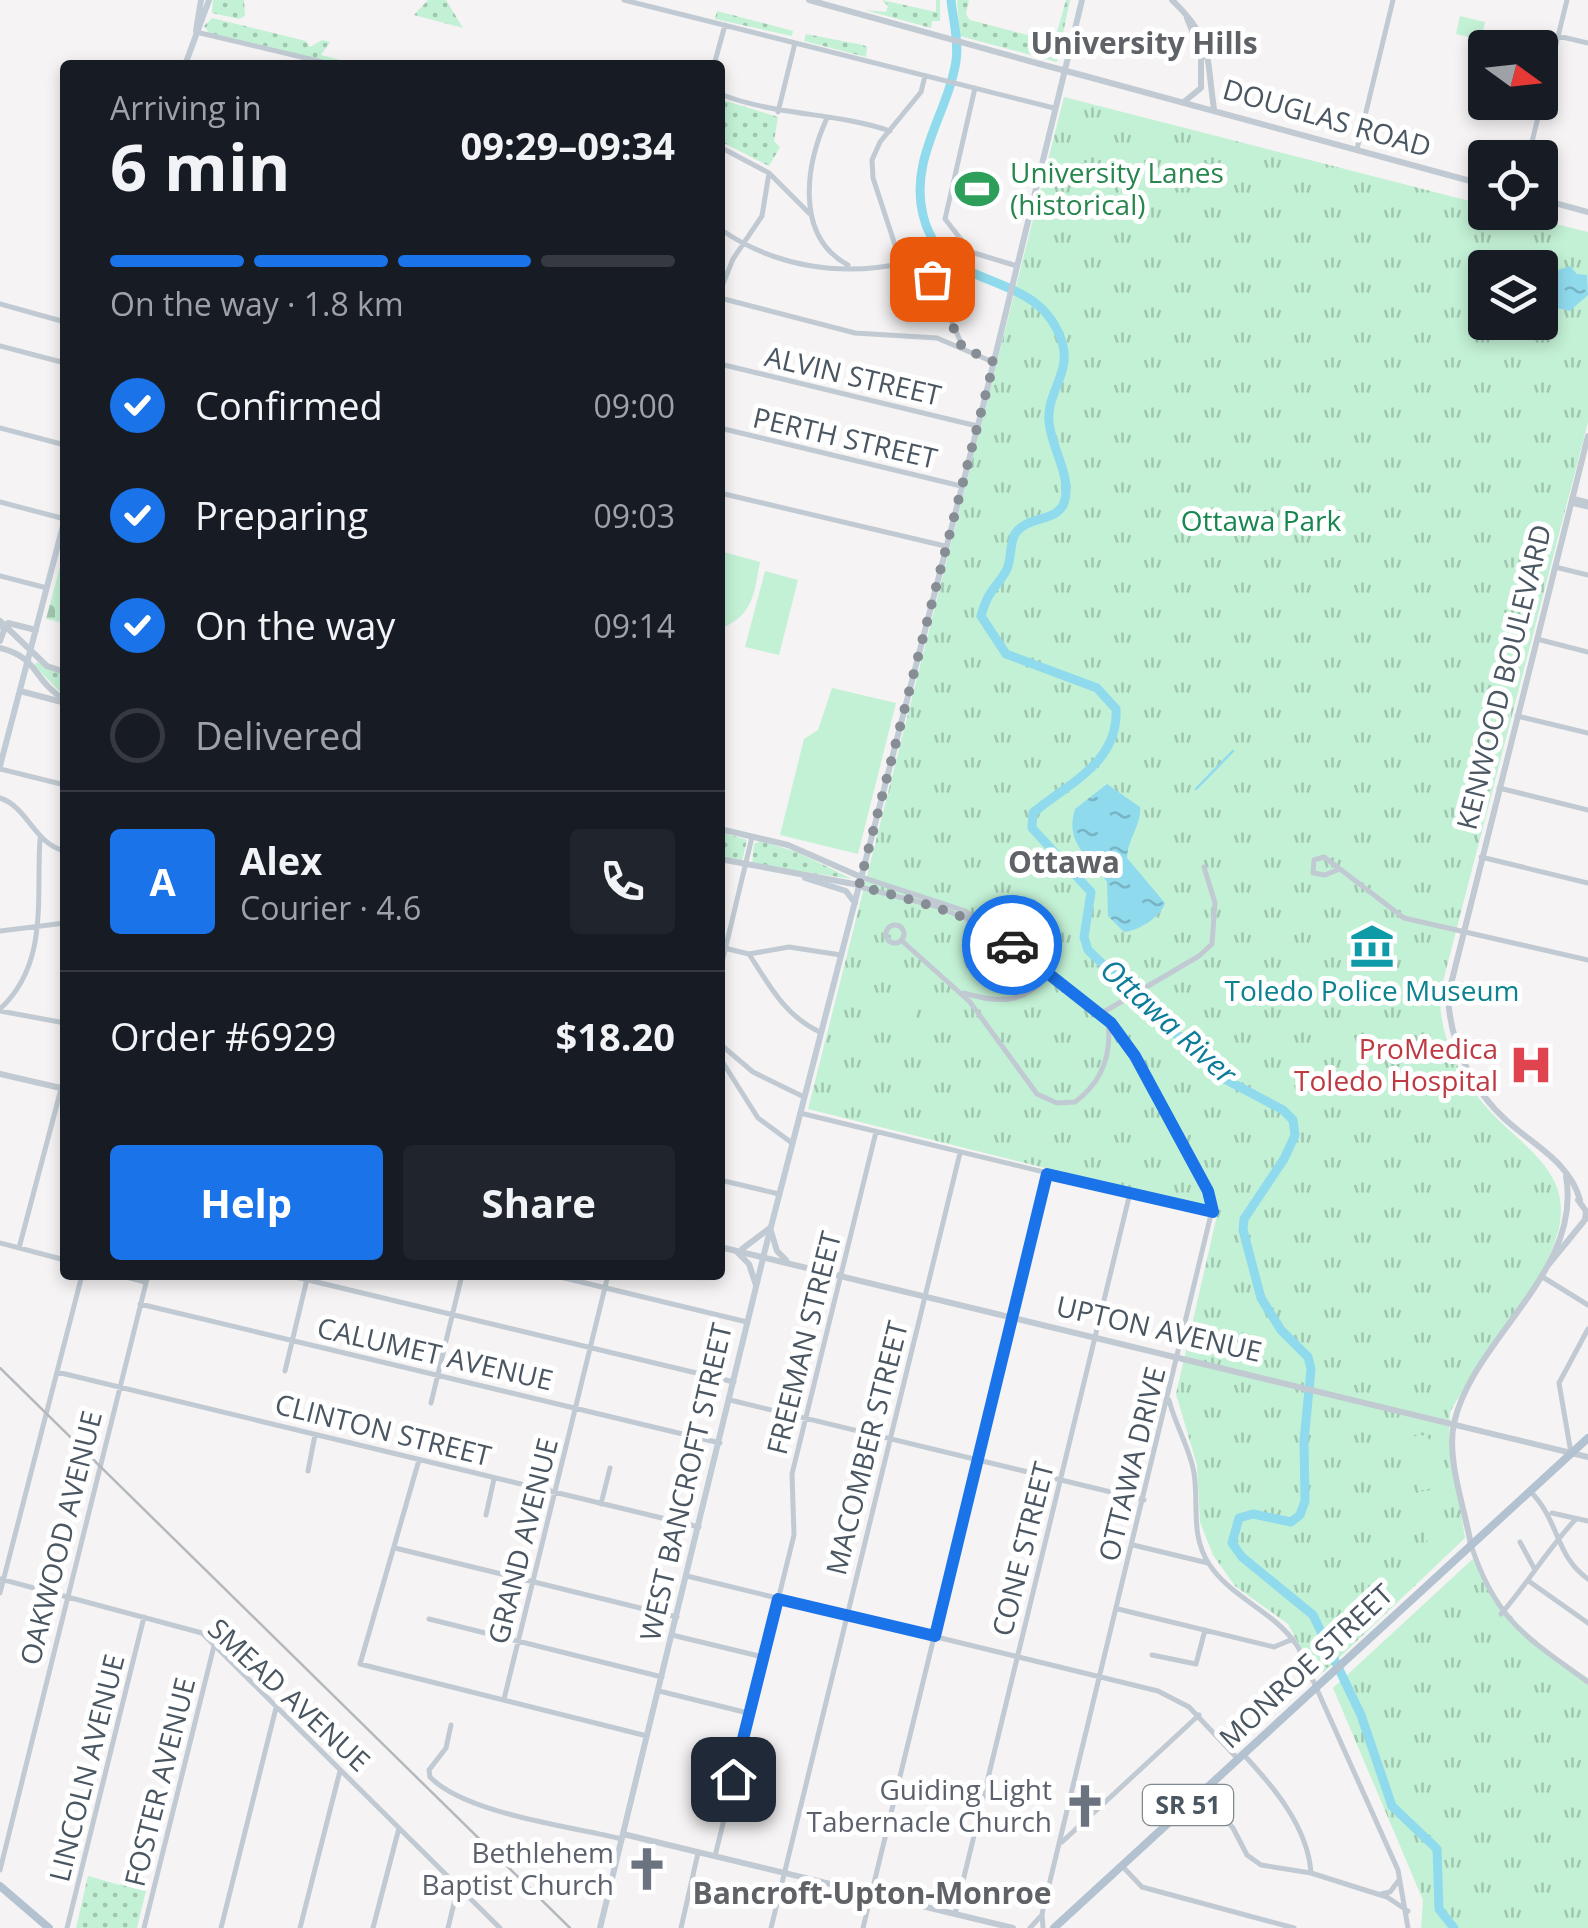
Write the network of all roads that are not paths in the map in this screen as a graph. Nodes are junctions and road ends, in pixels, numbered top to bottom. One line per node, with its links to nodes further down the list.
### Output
1 (201, 0): 11 (main road)
2 (209, 0): 11 (main road)
3 (624, 0): 10 (street)
4 (809, 0): 23 (street, DOUGLAS ROAD, bridge)
5 (1082, 0): 24 (main road, WEST BANCROFT STREET)
6 (1172, 0): 9 (street)
7 (1393, 0): 30 (street)
8 (1567, 0): 12 (street)
9 (1187, 17): 15 (street); 19 (street)
10 (725, 25): 13 (street); 18 (street)
11 (196, 32): 16 (main road); 17 (street)
12 (1558, 36): 14 (street)
13 (795, 43): 20 (street); 26 (street)
14 (1588, 43)
15 (1201, 55): 19 (street); 23 (street)
16 (187, 60)
17 (309, 60)
18 (715, 60)
19 (1208, 63): 25 (street)
20 (929, 76): 21 (street); 28 (street)
21 (971, 87): 24 (street); 40 (street)
22 (725, 96): 26 (street)
23 (1185, 101): 25 (street, DOUGLAS ROAD)
24 (1054, 108): 40 (main road, WEST BANCROFT STREET)
25 (1214, 109): 30 (street, DOUGLAS ROAD)
26 (778, 112): 27 (street)
27 (827, 118): 28 (street); 35 (street)
28 (890, 131): 38 (street)
29 (725, 151): 31 (street)
30 (1356, 152): 32 (street, DOUGLAS ROAD)
31 (769, 173): 35 (street); 37 (street)
32 (1468, 181)
33 (1558, 204): 34 (street)
34 (1588, 212)
35 (810, 215): 39 (street)
36 (725, 232): 37 (street)
37 (742, 244): 39 (street); 41 (street)
38 (905, 263): 39 (street); 46 (street)
39 (850, 266)
40 (1016, 266): 47 (main road, WEST BANCROFT STREET)
41 (725, 283)
42 (725, 295): 46 (street)
43 (0, 304): 44 (street)
44 (60, 321)
45 (0, 346): 48 (street)
46 (962, 347): 47 (street)
47 (994, 362): 50 (main road, WEST BANCROFT STREET)
48 (60, 363)
49 (725, 365): 50 (street, ALVIN STREET)
50 (978, 426): 55 (main road, WEST BANCROFT STREET)
51 (0, 428): 54 (street)
52 (725, 429): 55 (street, PERTH STREET)
53 (1588, 436): 57 (street, KENWOOD BOULEVARD)
54 (60, 444)
55 (962, 486): 62 (main road, WEST BANCROFT STREET)
56 (725, 494): 62 (street)
57 (1572, 500): 59 (street); 63 (street, KENWOOD BOULEVARD)
58 (0, 502): 60 (street)
59 (1588, 504)
60 (60, 518)
61 (60, 538): 66 (main road)
62 (946, 546): 99 (main road, WEST BANCROFT STREET)
63 (1555, 567): 64 (street); 69 (street, KENWOOD BOULEVARD)
64 (1588, 575)
65 (0, 576): 66 (street)
66 (47, 588): 68 (main road)
67 (1, 622): 68 (street); 70 (street); 71 (street)
68 (36, 630): 71 (main road)
69 (1537, 639): 72 (street); 78 (street, KENWOOD BOULEVARD)
70 (0, 645): 73 (street)
71 (31, 649): 73 (main road); 74 (street)
72 (1588, 652)
73 (28, 660): 75 (main road); 76 (street)
74 (60, 670)
75 (20, 691): 77 (street); 80 (main road)
76 (60, 697)
77 (60, 700)
78 (1517, 716): 81 (street); 84 (street, KENWOOD BOULEVARD)
79 (0, 724): 80 (street)
80 (10, 727): 82 (main road)
81 (1588, 733)
82 (0, 767): 83 (street)
83 (60, 784)
84 (1498, 788): 86 (street); 92 (street, KENWOOD BOULEVARD)
85 (0, 798): 89 (street)
86 (1588, 810)
87 (725, 830): 88 (street)
88 (752, 837): 95 (street); 99 (street)
89 (40, 839): 90 (street); 93 (street)
90 (55, 849): 91 (street); 93 (street)
91 (60, 850)
92 (1481, 857): 100 (street); 104 (street, KENWOOD BOULEVARD)
93 (42, 861): 103 (street)
94 (725, 861): 95 (street)
95 (746, 866): 98 (street); 107 (street)
96 (1204, 867): 115 (street)
97 (1340, 870): 97 (street); 104 (street)
98 (805, 878): 99 (street); 101 (main road)
99 (860, 883): 101 (main road, WEST BANCROFT STREET); 112 (street)
100 (1588, 883)
101 (855, 903): 110 (main road, WEST BANCROFT STREET)
102 (60, 925): 103 (street)
103 (36, 927): 105 (street); 114 (street)
104 (1463, 929): 111 (street); 129 (street, KENWOOD BOULEVARD)
105 (0, 931)
106 (901, 940): 113 (street)
107 (725, 941)
108 (725, 948): 109 (street)
109 (749, 954): 110 (street); 117 (street)
110 (841, 956): 117 (main road, WEST BANCROFT STREET)
111 (1588, 960)
112 (1049, 973): 113 (street); 115 (street)
113 (958, 990): 115 (street)
114 (0, 1010): 116 (street)
115 (1104, 1016): 135 (street)
116 (60, 1022)
117 (820, 1032): 122 (main road, WEST BANCROFT STREET)
118 (725, 1048): 122 (street)
119 (725, 1066): 126 (street)
120 (0, 1074): 121 (street)
121 (60, 1088)
122 (804, 1096): 124 (main road, WEST BANCROFT STREET)
123 (60, 1100): 139 (street)
124 (800, 1113): 125 (street); 126 (main road, WEST BANCROFT STREET)
125 (876, 1132): 127 (street); 146 (street, FREEMAN STREET)
126 (792, 1143): 132 (main road, WEST BANCROFT STREET)
127 (960, 1153): 128 (street); 157 (street, MACOMBER STREET)
128 (1047, 1174): 131 (street); 161 (street)
129 (1566, 1176): 133 (street, KENWOOD BOULEVARD); 134 (street)
130 (725, 1181): 132 (street)
131 (1130, 1193): 135 (street); 164 (street, CONE STREET)
132 (779, 1194): 137 (main road, WEST BANCROFT STREET)
133 (1582, 1201): 134 (street); 136 (street)
134 (1566, 1210): 136 (street); 145 (street)
135 (1213, 1212): 167 (street, OTTAWA DRIVE)
136 (1584, 1221): 145 (street)
137 (770, 1228): 141 (street); 142 (main road, WEST BANCROFT STREET); 144 (street)
138 (0, 1243): 139 (street)
139 (20, 1248): 143 (street)
140 (725, 1248): 141 (street, UPTON AVENUE)
141 (736, 1250): 142 (street, UPTON AVENUE); 155 (street)
142 (763, 1257): 144 (street, UPTON AVENUE); 155 (main road, WEST BANCROFT STREET)
143 (60, 1259)
144 (792, 1264): 146 (street, UPTON AVENUE)
145 (1548, 1265): 147 (street)
146 (840, 1276): 157 (street, UPTON AVENUE); 177 (street, FREEMAN STREET)
147 (1541, 1276): 159 (street); 178 (street)
148 (81, 1280): 169 (street)
149 (146, 1280): 158 (street, OAKWOOD AVENUE)
150 (307, 1280): 165 (street)
151 (319, 1280): 160 (street)
152 (461, 1280): 160 (street)
153 (572, 1280): 156 (street)
154 (607, 1280): 156 (street, GRAND AVENUE)
155 (756, 1285): 162 (main road, WEST BANCROFT STREET)
156 (605, 1288): 162 (street); 166 (street, GRAND AVENUE)
157 (925, 1296): 161 (street, UPTON AVENUE); 181 (street, MACOMBER STREET)
158 (140, 1304): 165 (street, CALUMET AVENUE); 172 (street, OAKWOOD AVENUE)
159 (1588, 1306)
160 (452, 1315): 166 (street); 170 (street)
161 (1013, 1317): 164 (street, UPTON AVENUE); 186 (street)
162 (747, 1322): 171 (main road, WEST BANCROFT STREET)
163 (1588, 1329): 183 (street)
164 (1095, 1337): 167 (street, UPTON AVENUE); 190 (street, CONE STREET)
165 (292, 1340): 168 (street); 170 (street, CALUMET AVENUE)
166 (591, 1348): 171 (street); 176 (street, GRAND AVENUE)
167 (1179, 1356): 173 (street, OTTAWA DRIVE); 178 (street, UPTON AVENUE)
168 (284, 1371)
169 (56, 1372): 172 (street, CLINTON STREET); 208 (street)
170 (437, 1376): 175 (street); 176 (street, CALUMET AVENUE)
171 (734, 1382): 174 (main road, WEST BANCROFT STREET)
172 (119, 1388): 179 (street, CLINTON STREET); 213 (street, OAKWOOD AVENUE)
173 (1169, 1398): 193 (street, OTTAWA DRIVE); 205 (street)
174 (730, 1400): 177 (street); 182 (main road, WEST BANCROFT STREET)
175 (430, 1404)
176 (576, 1408): 182 (street, CALUMET AVENUE); 192 (street, GRAND AVENUE)
177 (806, 1418): 181 (street); 214 (street, FREEMAN STREET)
178 (1454, 1424): 183 (street, UPTON AVENUE); 203 (street)
179 (315, 1435): 185 (street, CLINTON STREET); 188 (street)
180 (1588, 1438): 183 (main road, MONROE STREET / SR 51)
181 (890, 1439): 186 (street); 218 (street, MACOMBER STREET)
182 (720, 1443): 199 (main road, WEST BANCROFT STREET)
183 (1571, 1453): 184 (street, UPTON AVENUE); 191 (main road, MONROE STREET / SR 51)
184 (1588, 1457)
185 (419, 1460): 189 (street, CLINTON STREET); 204 (street)
186 (978, 1460): 190 (street); 224 (street)
187 (610, 1468): 194 (street)
188 (308, 1471)
189 (494, 1478): 192 (street, CLINTON STREET); 196 (street)
190 (1060, 1480): 193 (street); 230 (street, CONE STREET)
191 (1530, 1491): 195 (street); 203 (main road, MONROE STREET / SR 51)
192 (555, 1492): 194 (street, CLINTON STREET); 211 (street, GRAND AVENUE)
193 (1144, 1500): 202 (street, OTTAWA DRIVE)
194 (601, 1504): 199 (street, CLINTON STREET)
195 (1550, 1511): 197 (street); 200 (street)
196 (486, 1515)
197 (1575, 1520): 198 (street); 200 (street)
198 (1588, 1521)
199 (699, 1527): 207 (main road, WEST BANCROFT STREET)
200 (1559, 1539): 206 (street); 209 (street)
201 (1520, 1542): 206 (street)
202 (1133, 1545): 205 (street); 215 (street, OTTAWA DRIVE)
203 (1471, 1545): 216 (street); 234 (main road, MONROE STREET / SR 51)
204 (394, 1548): 211 (street); 236 (street)
205 (1209, 1563): 225 (street)
206 (1534, 1568): 210 (street)
207 (687, 1576): 214 (street); 217 (main road, WEST BANCROFT STREET)
208 (2, 1579): 212 (street); 213 (street, SMEAD AVENUE)
209 (1588, 1579)
210 (1529, 1581): 216 (street); 221 (street)
211 (534, 1582): 217 (street); 226 (street, GRAND AVENUE)
212 (0, 1592)
213 (68, 1596): 219 (street, SMEAD AVENUE); 251 (street, OAKWOOD AVENUE)
214 (778, 1599): 218 (street); 229 (street, FREEMAN STREET)
215 (1117, 1608): 222 (street); 231 (street, OTTAWA DRIVE)
216 (1501, 1614): 233 (street)
217 (677, 1616): 223 (main road, WEST BANCROFT STREET)
218 (847, 1616): 224 (street); 252 (street, MACOMBER STREET)
219 (144, 1617): 227 (street, SMEAD AVENUE); 263 (street, LINCOLN AVENUE)
220 (429, 1618): 226 (street)
221 (1588, 1623)
222 (1204, 1630): 225 (street); 228 (street)
223 (672, 1635): 229 (street); 232 (main road, WEST BANCROFT STREET)
224 (935, 1636): 230 (street); 257 (street)
225 (1293, 1640): 234 (street)
226 (519, 1642): 232 (street); 236 (street, GRAND AVENUE)
227 (214, 1646): 237 (street, SMEAD AVENUE); 264 (street, FOSTER AVENUE)
228 (1152, 1655)
229 (764, 1657): 238 (street, FREEMAN STREET)
230 (1017, 1657): 231 (street); 260 (street, CONE STREET)
231 (1100, 1676): 239 (street); 247 (street, OTTAWA DRIVE)
232 (662, 1678): 235 (main road, WEST BANCROFT STREET)
233 (1588, 1682)
234 (1319, 1685): 242 (main road, MONROE STREET / SR 51); 254 (street)
235 (658, 1691): 238 (street); 241 (main road, WEST BANCROFT STREET)
236 (504, 1700): 241 (street)
237 (276, 1706): 243 (street, SMEAD AVENUE); 265 (street)
238 (749, 1713): 249 (street, FREEMAN STREET)
239 (1199, 1716): 242 (street); 247 (street)
240 (452, 1725): 246 (street)
241 (647, 1736): 246 (main road, WEST BANCROFT STREET)
242 (1240, 1756): 244 (main road, MONROE STREET / SR 51); 253 (street)
243 (340, 1769): 245 (street, SMEAD AVENUE); 266 (street)
244 (1202, 1793): 250 (main road, MONROE STREET / SR 51); 253 (street)
245 (399, 1828): 256 (street, SMEAD AVENUE); 267 (street)
246 (623, 1836): 248 (street); 270 (main road, WEST BANCROFT STREET)
247 (1059, 1844): 261 (street, OTTAWA DRIVE)
248 (699, 1852): 249 (street); 271 (street)
249 (715, 1856): 252 (street)
250 (1122, 1866): 277 (main road, MONROE STREET / SR 51); 278 (street)
251 (0, 1870)
252 (784, 1873): 257 (street); 272 (street, MACOMBER STREET)
253 (1310, 1873): 258 (street)
254 (1400, 1878): 258 (street); 259 (street)
255 (0, 1886): 262 (main road)
256 (458, 1886): 268 (street); 269 (street, SMEAD AVENUE)
257 (872, 1894): 260 (street); 273 (street)
258 (1378, 1894): 259 (street)
259 (1408, 1910): 279 (street)
260 (954, 1914): 274 (street)
261 (1042, 1914): 275 (street, OTTAWA DRIVE); 276 (street, OTTAWA DRIVE)
262 (49, 1928)
263 (68, 1928)
264 (144, 1928)
265 (221, 1928)
266 (300, 1928)
267 (373, 1928)
268 (448, 1928)
269 (500, 1928)
270 (600, 1928)
271 (681, 1928)
272 (771, 1928)
273 (863, 1928)
274 (1013, 1928)
275 (1030, 1928)
276 (1043, 1928)
277 (1054, 1928)
278 (1294, 1928)
279 (1408, 1928)

